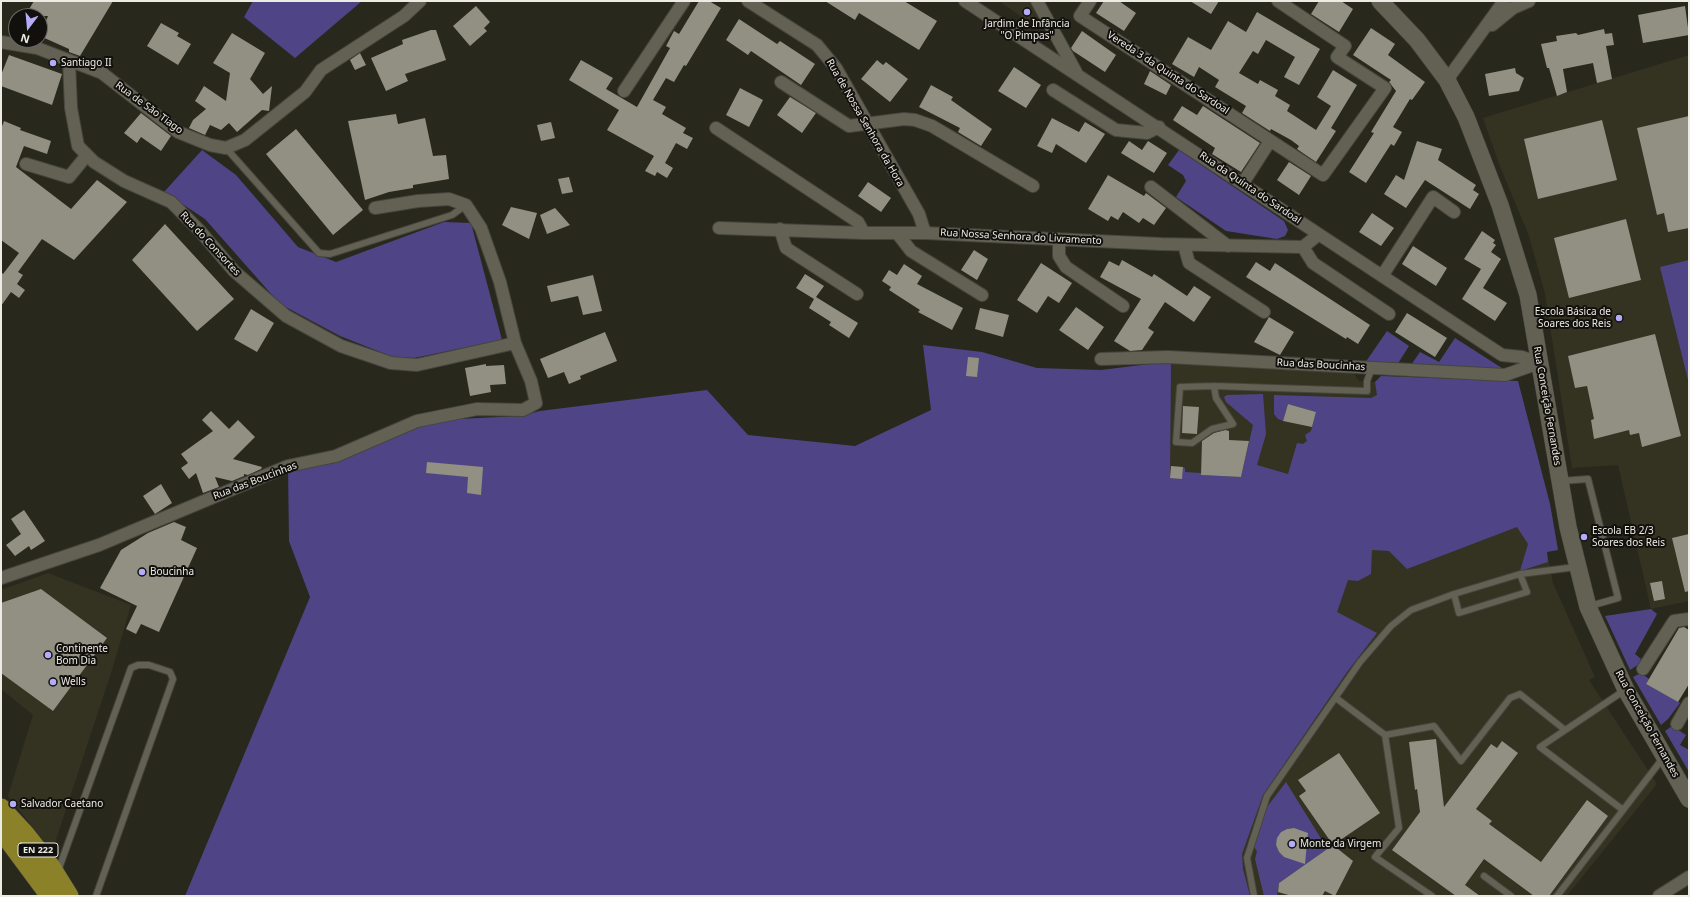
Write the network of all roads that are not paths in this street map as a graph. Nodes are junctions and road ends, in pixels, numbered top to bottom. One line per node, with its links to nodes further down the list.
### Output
1 (420, 1): 23 (street)
2 (684, 1): 18 (street)
3 (748, 1): 19 (street, Rua de Nossa Senhora da Hora)
4 (965, 1): 14 (street, Rua da Quinta do Sardoal)
5 (1037, 1): 14 (street)
6 (1090, 1): 22 (street, Vereda 3 da Quinta do Sardoal)
7 (1278, 1): 22 (street)
8 (1380, 1): 15 (main road, Rua Conceição Fernandes)
9 (1504, 1): 11 (street)
10 (1529, 1): 11 (street)
11 (1479, 36): 15 (street)
12 (1, 42): 13 (street, Rua de São Tiago)
13 (69, 61): 23 (street, Rua de São Tiago); 24 (street, Rua do Consortes)
14 (1077, 73): 20 (street, Rua da Quinta do Sardoal)
15 (1447, 80): 50 (main road, Rua Conceição Fernandes)
16 (781, 82): 19 (street)
17 (1053, 90): 20 (street)
18 (624, 91)
19 (867, 123): 27 (street); 34 (street, Rua de Nossa Senhora da Hora)
20 (1159, 127): 26 (street, Rua da Quinta do Sardoal)
21 (716, 128): 35 (street)
22 (1270, 140): 26 (street)
23 (226, 148): 29 (lane)
24 (87, 155): 25 (street); 48 (street, Rua do Consortes)
25 (26, 164)
26 (1243, 183): 37 (street, Rua da Quinta do Sardoal)
27 (1033, 186)
28 (1151, 187): 40 (street)
29 (466, 205): 30 (street); 48 (street)
30 (375, 208)
31 (1454, 212): 42 (street)
32 (719, 228): 33 (street, Rua Nossa Senhora do Livramento)
33 (780, 229): 35 (street, Rua Nossa Senhora do Livramento); 43 (street)
34 (925, 232): 36 (street, Rua Nossa Senhora do Livramento); 38 (street, Rua Nossa Senhora do Livramento)
35 (864, 233): 36 (street, Rua Nossa Senhora do Livramento)
36 (897, 233): 44 (street)
37 (1318, 235): 41 (street); 42 (street, Rua da Quinta do Sardoal)
38 (1059, 239): 39 (street, Rua Nossa Senhora do Livramento); 45 (street)
39 (1184, 245): 40 (street, Rua Nossa Senhora do Livramento); 46 (street)
40 (1228, 246): 41 (street, Rua Nossa Senhora do Livramento)
41 (1303, 247): 47 (street)
42 (1382, 276): 50 (street, Rua da Quinta do Sardoal)
43 (857, 294)
44 (982, 295)
45 (1123, 306)
46 (1264, 312)
47 (1389, 314)
48 (515, 343): 56 (street, Rua das Boucinhas)
49 (1100, 358): 51 (street, Rua das Boucinhas)
50 (1539, 363): 51 (street, Rua das Boucinhas); 53 (main road, Rua Conceição Fernandes)
51 (1372, 368): 52 (lane)
52 (1214, 386): 52 (lane)
53 (1561, 481): 54 (main road, Rua Conceição Fernandes); 58 (lane)
54 (1577, 567): 55 (lane); 58 (main road, Rua Conceição Fernandes)
55 (1520, 574): 57 (lane); 57 (lane)
56 (1, 578)
57 (1454, 594): 62 (lane)
58 (1588, 607): 61 (main road, Rua Conceição Fernandes)
59 (1689, 619): 60 (street)
60 (1643, 669)
61 (1626, 690): 65 (lane); 67 (main road, Rua Conceição Fernandes)
62 (1336, 698): 66 (lane); 78 (lane)
63 (1689, 703): 64 (street)
64 (1677, 724)
65 (1565, 730): 66 (lane); 70 (lane)
66 (1385, 735): 79 (lane)
67 (1664, 757): 68 (main road, Rua Conceição Fernandes); 70 (lane)
68 (1689, 800)
69 (1, 808): 72 (main road, EN 222)
70 (1623, 810): 81 (lane)
71 (1, 830): 75 (main road, EN 222)
72 (56, 876): 76 (main road, EN 222); 77 (lane)
73 (1484, 876): 80 (lane)
74 (1689, 877): 82 (street)
75 (50, 896)
76 (69, 896)
77 (96, 896)
78 (1254, 896)
79 (1432, 896)
80 (1511, 896)
81 (1557, 896)
82 (1659, 896)

